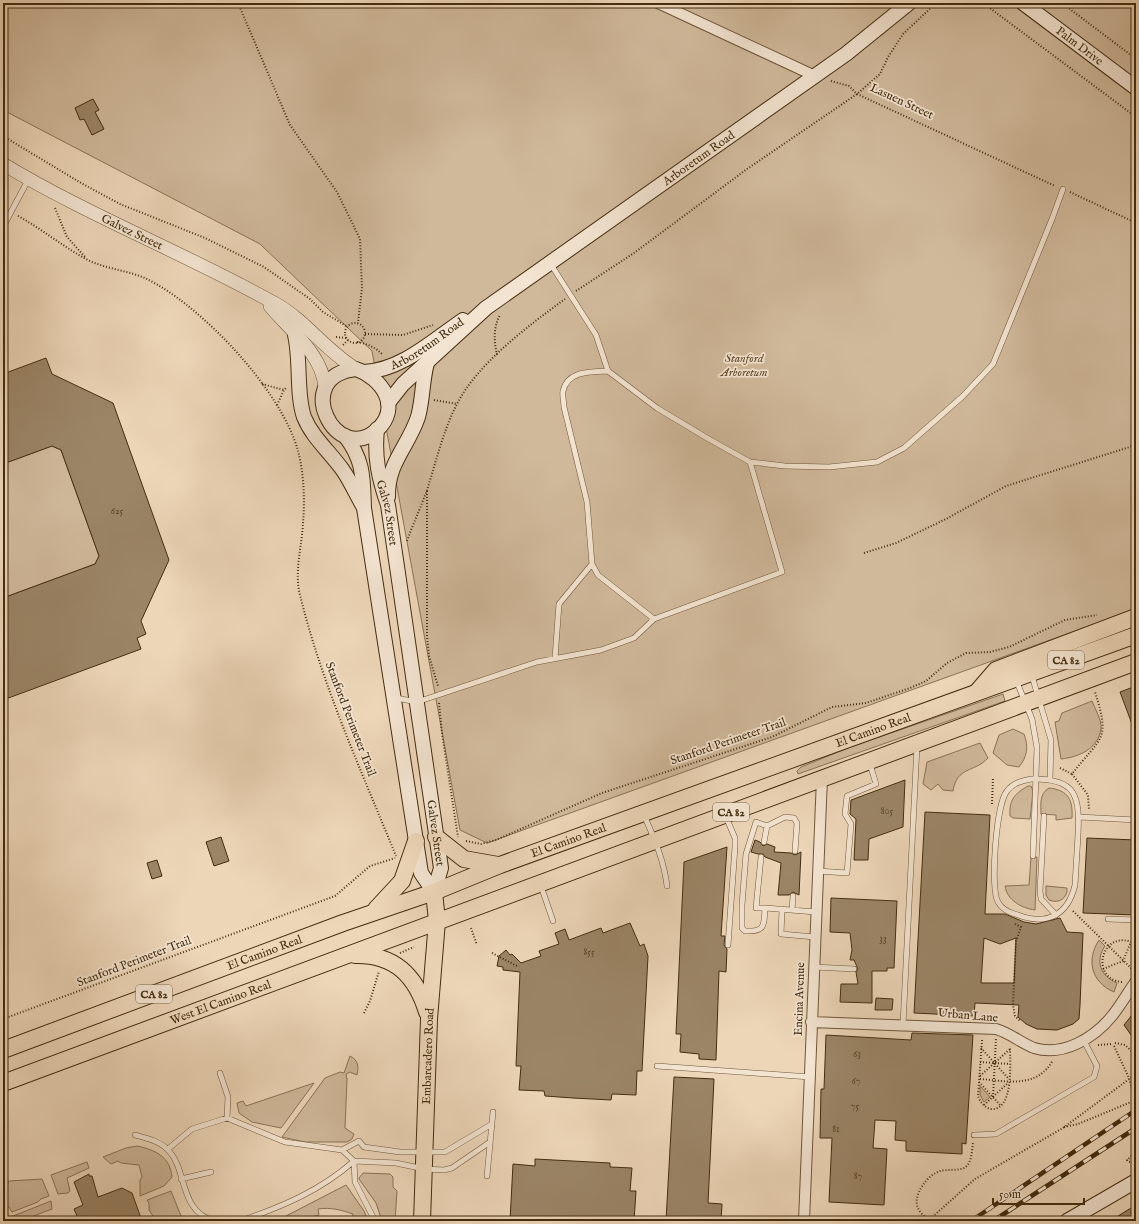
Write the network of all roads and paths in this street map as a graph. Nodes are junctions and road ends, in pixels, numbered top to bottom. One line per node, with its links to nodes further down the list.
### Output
1 (238, 3): 26 (path)
2 (658, 3): 9 (street)
3 (909, 3): 9 (main road, Arboretum Road)
4 (936, 3): 11 (path)
5 (983, 3): 12 (path)
6 (1023, 3): 10 (main road, Palm Drive)
7 (1062, 3): 8 (path)
8 (1136, 59)
9 (815, 76): 11 (path, Lasuen Street); 22 (main road, Arboretum Road)
10 (1136, 88)
11 (857, 94): 17 (path, Lasuen Street); 23 (path)
12 (1136, 117)
13 (3, 136): 28 (path)
14 (3, 164): 15 (street, Galvez Street)
15 (29, 179): 16 (street, Galvez Street); 18 (lane)
16 (47, 189): 21 (path); 24 (street, Galvez Street)
17 (1063, 189): 19 (path, Lasuen Street); 45 (lane)
18 (11, 212): 20 (lane); 21 (path, Stanford Perimeter Trail)
19 (1136, 223)
20 (3, 227)
21 (88, 260): 36 (path, Stanford Perimeter Trail)
22 (549, 262): 23 (lane); 25 (main road, Arboretum Road)
23 (570, 295): 35 (lane); 40 (path)
24 (263, 298): 30 (street, Galvez Street); 34 (street, Galvez Street)
25 (486, 308): 33 (main road, Arboretum Road); 34 (main road, Arboretum Road)
26 (358, 323): 28 (path); 29 (path)
27 (436, 324): 29 (path)
28 (348, 326): 31 (path)
29 (365, 334): 31 (path)
30 (295, 335): 37 (street, Galvez Street); 48 (main road)
31 (357, 342): 32 (path)
32 (384, 356)
33 (427, 363): 39 (main road, Arboretum Road); 47 (main road)
34 (360, 370): 37 (main road); 39 (main road)
35 (608, 371): 45 (lane); 51 (lane)
36 (261, 384): 41 (path, Stanford Perimeter Trail); 41 (path)
37 (325, 387): 43 (main road)
38 (429, 400): 40 (path)
39 (388, 403): 42 (main road)
40 (456, 404): 46 (path)
41 (277, 405): 125 (path, Stanford Perimeter Trail)
42 (377, 429): 43 (main road); 47 (main road, Galvez Street)
43 (345, 436): 48 (main road, Galvez Street)
44 (1136, 445): 50 (path)
45 (750, 462): 54 (lane)
46 (427, 491): 49 (path); 62 (path)
47 (388, 505): 65 (main road, Galvez Street)
48 (364, 508): 64 (main road, Galvez Street)
49 (406, 547)
50 (864, 553)
51 (592, 564): 54 (lane); 56 (lane)
52 (1100, 614): 62 (path, Stanford Perimeter Trail)
53 (1136, 617): 61 (main road)
54 (654, 619): 56 (lane)
55 (1136, 635): 58 (main road, El Camino Real / CA 82)
56 (555, 658): 62 (lane)
57 (1136, 662): 59 (main road, CA 82)
58 (1031, 673): 60 (main road, El Camino Real / CA 82); 63 (lane)
59 (1091, 678): 63 (main road, CA 82); 70 (path)
60 (1015, 679): 61 (main road, El Camino Real / CA 82); 66 (lane)
61 (976, 693): 75 (main road, El Camino Real / CA 82)
62 (439, 694): 65 (lane)
63 (1040, 697): 66 (main road, CA 82); 73 (lane)
64 (394, 698): 65 (lane); 83 (main road, Galvez Street)
65 (417, 702): 81 (main road, Galvez Street)
66 (1024, 703): 67 (main road, CA 82); 72 (lane)
67 (917, 743): 68 (main road, CA 82); 128 (lane)
68 (869, 761): 71 (main road, CA 82); 89 (lane)
69 (1060, 768): 70 (path)
70 (1072, 774): 74 (path)
71 (822, 778): 76 (main road, CA 82); 89 (street, Encina Avenue)
72 (1037, 779): 73 (lane); 86 (lane); 100 (lane)
73 (1050, 780): 78 (lane)
74 (1089, 809)
75 (644, 814): 82 (lane); 88 (main road, El Camino Real / CA 82)
76 (725, 814): 82 (main road, CA 82); 110 (lane)
77 (1044, 816): 100 (lane)
78 (1079, 817): 79 (lane); 94 (lane)
79 (1136, 820)
80 (767, 826): 84 (lane); 85 (lane); 95 (lane)
81 (436, 837): 88 (main road); 92 (main road, Galvez Street)
82 (655, 840): 90 (main road, CA 82); 91 (lane)
83 (416, 841): 92 (main road, Galvez Street); 99 (main road)
84 (764, 842)
85 (795, 851)
86 (1033, 856)
87 (761, 857): 95 (lane)
88 (500, 865): 92 (main road, El Camino Real / CA 82)
89 (818, 871): 98 (street, Encina Avenue)
90 (540, 883): 103 (main road, CA 82); 104 (lane)
91 (667, 886)
92 (434, 892): 99 (main road, El Camino Real / CA 82); 103 (main road, Embarcadero Road)
93 (793, 896): 97 (lane)
94 (1068, 906): 100 (lane); 111 (path)
95 (765, 908): 96 (lane)
96 (782, 910): 97 (lane); 106 (lane)
97 (792, 910): 98 (lane)
98 (816, 912): 106 (street, Encina Avenue)
99 (372, 913): 137 (main road, El Camino Real / CA 82)
100 (1056, 915)
101 (1108, 919): 102 (lane)
102 (1136, 920)
103 (437, 921): 115 (main road, West El Camino Real / CA 82); 126 (main road, Embarcadero Road)
104 (553, 921)
105 (471, 928): 109 (path)
106 (815, 937): 119 (street, Encina Avenue)
107 (1132, 942): 108 (path); 111 (path); 116 (path)
108 (1136, 944)
109 (477, 945)
110 (728, 945)
111 (1109, 946): 116 (path); 121 (path)
112 (414, 947): 113 (path)
113 (400, 953)
114 (492, 954): 117 (path)
115 (348, 955): 126 (main road); 151 (main road, West El Camino Real / CA 82)
116 (1124, 961): 121 (path); 122 (path)
117 (517, 966)
118 (382, 967): 124 (path)
119 (814, 967): 120 (lane); 127 (street, Encina Avenue)
120 (854, 969)
121 (1103, 969): 123 (path)
122 (1135, 976): 131 (street, Urban Lane)
123 (1124, 982)
124 (364, 1013)
125 (3, 1019)
126 (429, 1019): 166 (main road, Embarcadero Road)
127 (811, 1022): 128 (street, Urban Lane); 146 (street, Encina Avenue)
128 (902, 1024): 131 (street, Urban Lane)
129 (996, 1038): 141 (path)
130 (982, 1040): 135 (path)
131 (1084, 1041): 161 (lane)
132 (1112, 1044): 134 (path)
133 (1011, 1045): 136 (path)
134 (1098, 1045)
135 (981, 1048): 140 (path); 141 (path)
136 (1010, 1049): 141 (path); 142 (path)
137 (3, 1050)
138 (1136, 1055): 147 (path)
139 (1054, 1058): 150 (path)
140 (980, 1062): 141 (path); 148 (path)
141 (994, 1063): 142 (path); 148 (path); 149 (path); 150 (path)
142 (1010, 1064): 150 (path)
143 (658, 1066): 146 (lane)
144 (220, 1073): 157 (lane)
145 (1136, 1074): 147 (path)
146 (810, 1077): 178 (street, Encina Avenue)
147 (1129, 1078): 153 (path); 159 (path)
148 (979, 1079): 149 (path); 152 (path); 154 (path)
149 (994, 1080): 150 (path); 152 (path)
150 (1009, 1081): 152 (path); 155 (path)
151 (3, 1083)
152 (993, 1097): 154 (path); 155 (path)
153 (1136, 1100): 159 (path)
154 (983, 1105): 155 (path)
155 (1002, 1106)
156 (493, 1112): 158 (lane)
157 (227, 1118): 163 (lane); 164 (lane)
158 (492, 1124): 162 (lane); 166 (lane)
159 (1063, 1128): 179 (path)
160 (134, 1134): 163 (lane)
161 (974, 1135): 179 (path)
162 (490, 1142): 169 (lane); 171 (lane)
163 (168, 1149): 172 (lane)
164 (342, 1150): 166 (lane); 168 (lane)
165 (1136, 1152): 167 (path)
166 (425, 1153): 169 (main road, Embarcadero Road)
167 (1136, 1161)
168 (354, 1162): 169 (lane); 175 (lane); 176 (lane)
169 (424, 1169): 177 (main road, Embarcadero Road)
170 (211, 1172): 172 (lane)
171 (487, 1176)
172 (181, 1179): 174 (lane)
173 (1136, 1181): 180 (main road)
174 (214, 1221)
175 (240, 1221)
176 (373, 1221)
177 (422, 1221)
178 (804, 1221)
179 (928, 1221)
180 (1067, 1221)

